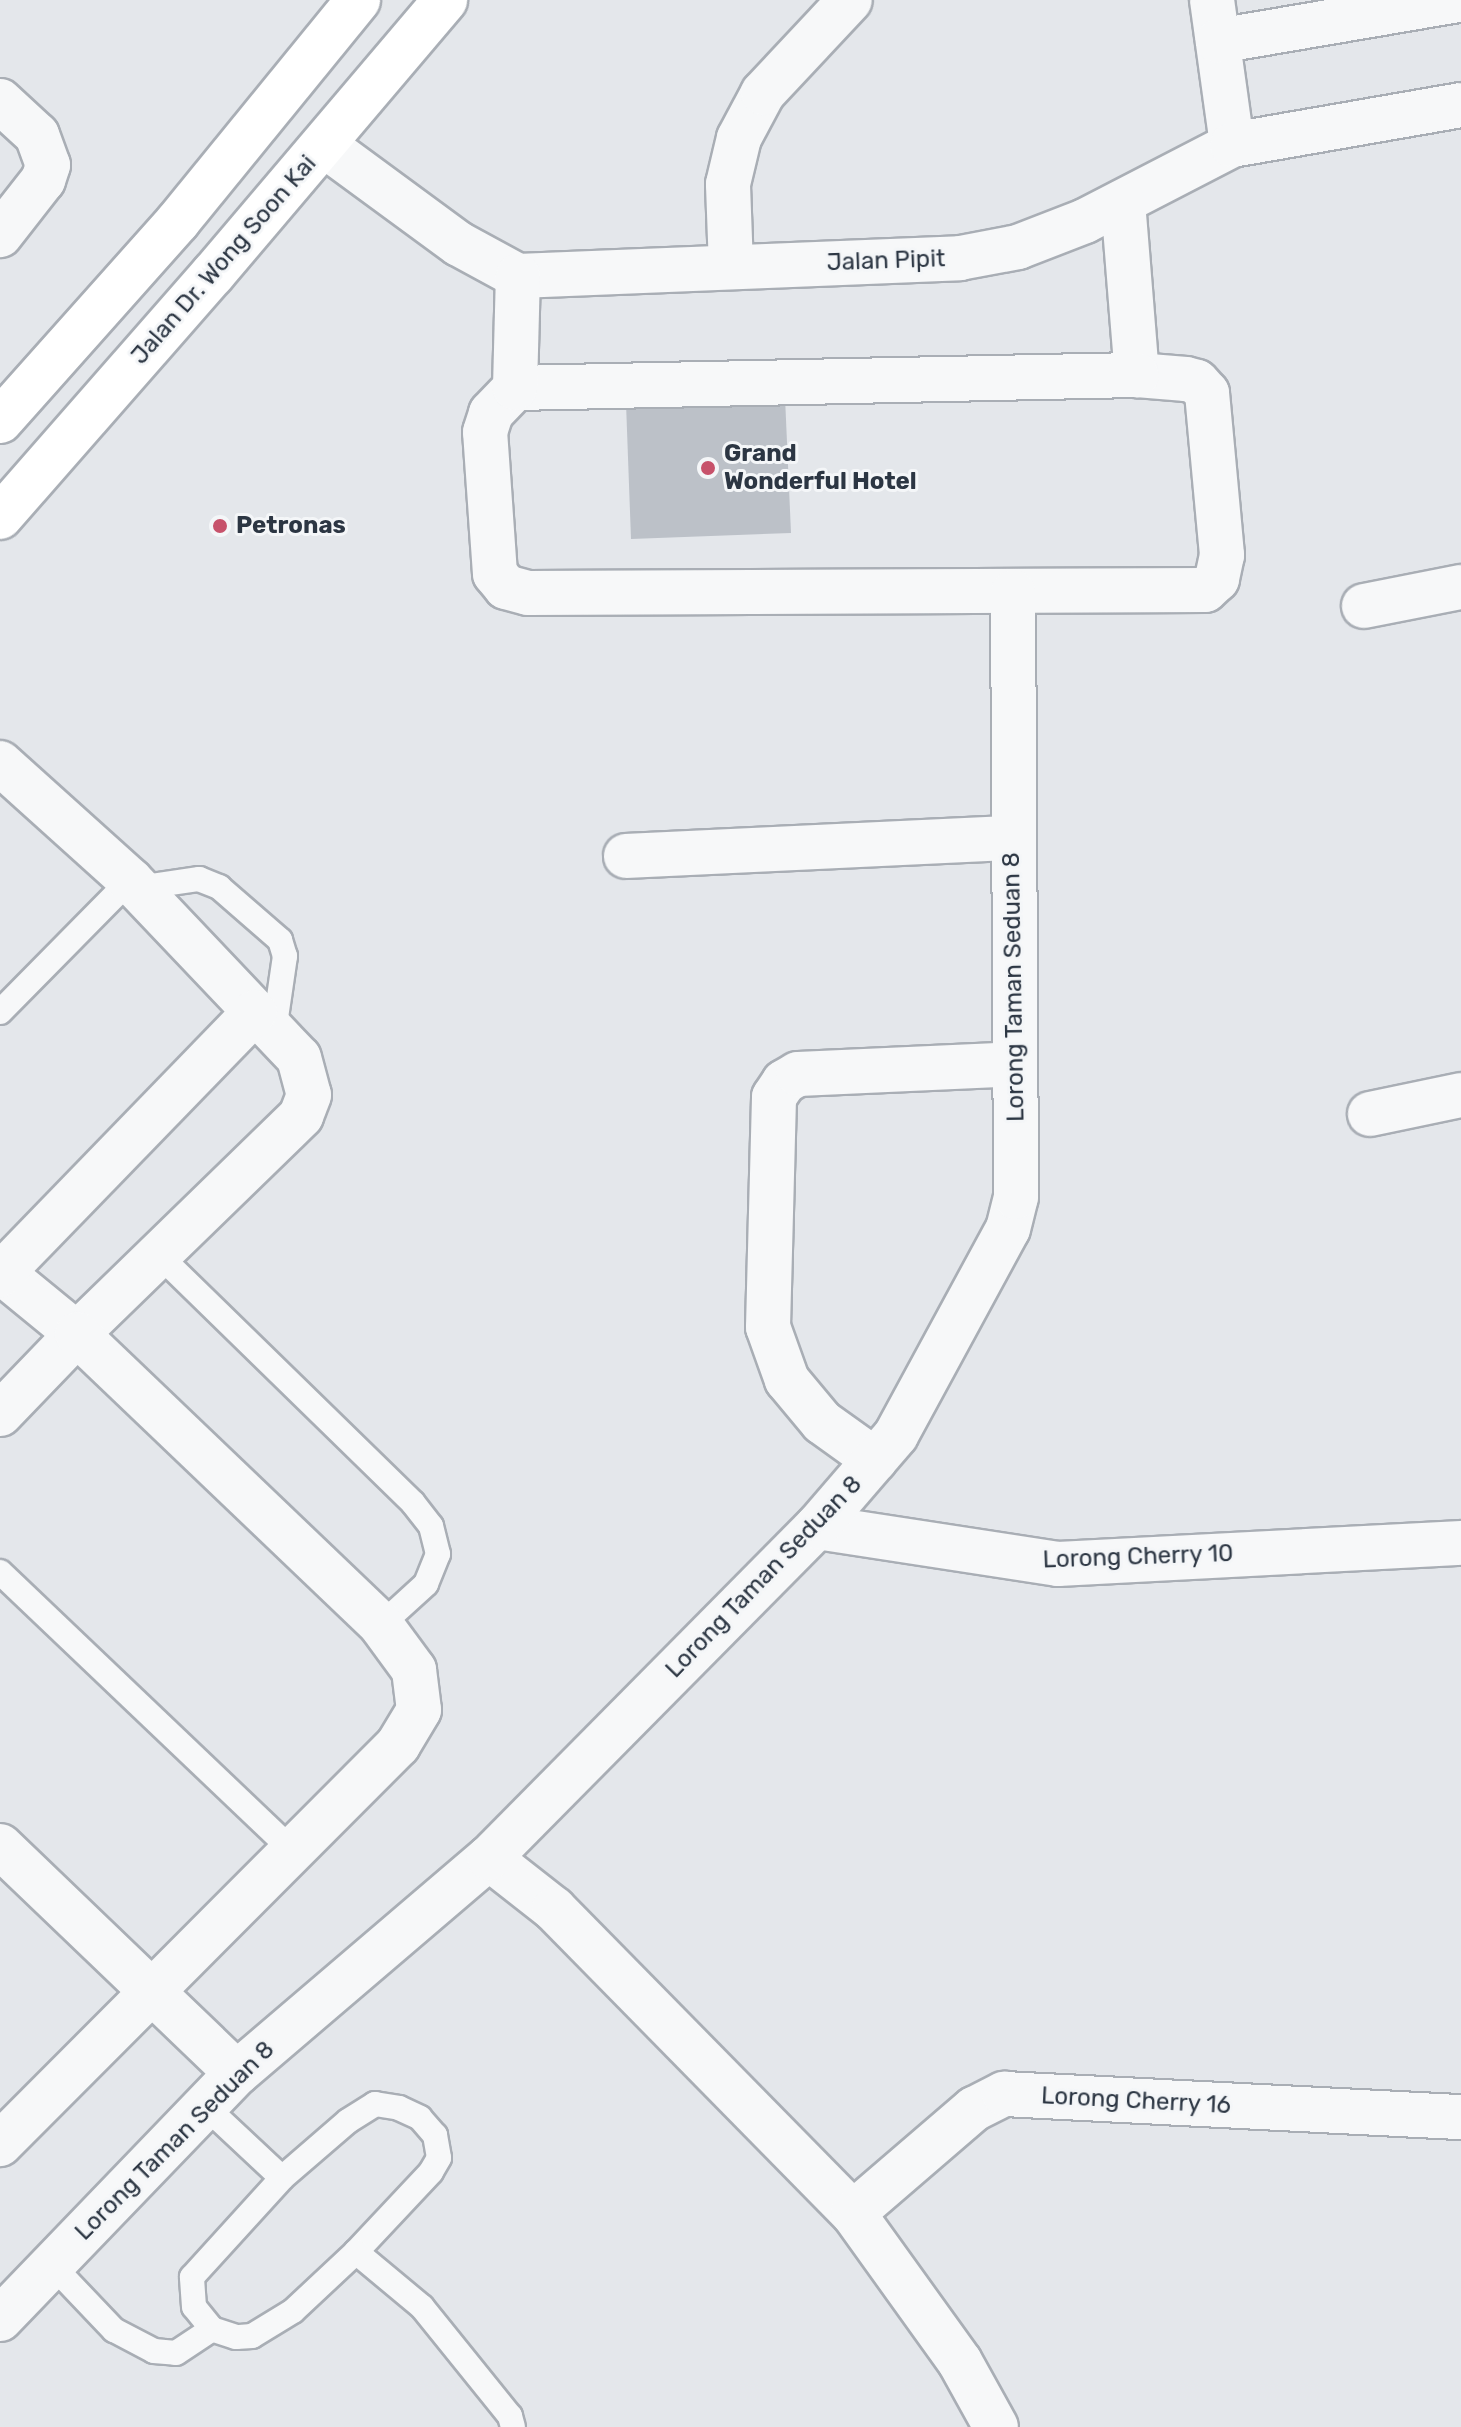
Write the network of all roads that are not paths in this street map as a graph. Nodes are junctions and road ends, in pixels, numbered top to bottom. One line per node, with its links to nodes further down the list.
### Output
1 (358, 0): 16 (main road)
2 (445, 0): 8 (main road, Jalan Dr. Wong Soon Kai)
3 (850, 0): 12 (street)
4 (1459, 0): 5 (street)
5 (1215, 20): 9 (street)
6 (0, 101): 11 (street)
7 (1461, 105): 9 (street, Jalan Pipit)
8 (324, 145): 13 (street); 17 (main road, Jalan Dr. Wong Soon Kai)
9 (1232, 145): 10 (street, Jalan Pipit)
10 (1123, 202): 12 (street, Jalan Pipit); 14 (street)
11 (0, 235)
12 (731, 267): 13 (street, Jalan Pipit)
13 (518, 276): 15 (street)
14 (1137, 375): 15 (street); 19 (street)
15 (515, 388): 19 (street)
16 (0, 421)
17 (0, 517)
18 (1461, 587): 20 (street)
19 (1013, 592): 22 (street, Lorong Taman Seduan 8)
20 (1364, 606)
21 (0, 763): 24 (street)
22 (1013, 838): 23 (street); 27 (street, Lorong Taman Seduan 8)
23 (626, 856)
24 (134, 884): 25 (lane); 26 (street); 26 (lane)
25 (0, 1012)
26 (264, 1021): 30 (street); 31 (street)
27 (1015, 1064): 34 (street, Lorong Taman Seduan 8); 34 (street)
28 (1461, 1095): 29 (street)
29 (1370, 1114)
30 (158, 1254): 32 (street); 38 (lane)
31 (1, 1273): 32 (street)
32 (77, 1334): 33 (street); 38 (street)
33 (0, 1414)
34 (875, 1460): 35 (street, Lorong Taman Seduan 8)
35 (817, 1527): 36 (street, Lorong Cherry 10); 41 (street, Lorong Taman Seduan 8)
36 (1461, 1543)
37 (0, 1572): 40 (lane)
38 (381, 1625): 40 (street)
39 (0, 1846): 42 (street)
40 (292, 1850): 42 (street)
41 (489, 1858): 43 (street, Lorong Taman Seduan 8); 48 (street)
42 (151, 1991): 43 (street); 46 (street)
43 (237, 2073): 44 (street, Lorong Taman Seduan 8)
44 (205, 2106): 47 (lane); 50 (street, Lorong Taman Seduan 8)
45 (1461, 2117): 48 (street, Lorong Cherry 16)
46 (0, 2144)
47 (282, 2178): 49 (lane); 52 (lane)
48 (853, 2213): 54 (street)
49 (356, 2252): 52 (lane); 53 (lane)
50 (52, 2265): 51 (street, Lorong Taman Seduan 8); 52 (lane)
51 (0, 2319)
52 (212, 2329)
53 (513, 2427)
54 (996, 2427)

